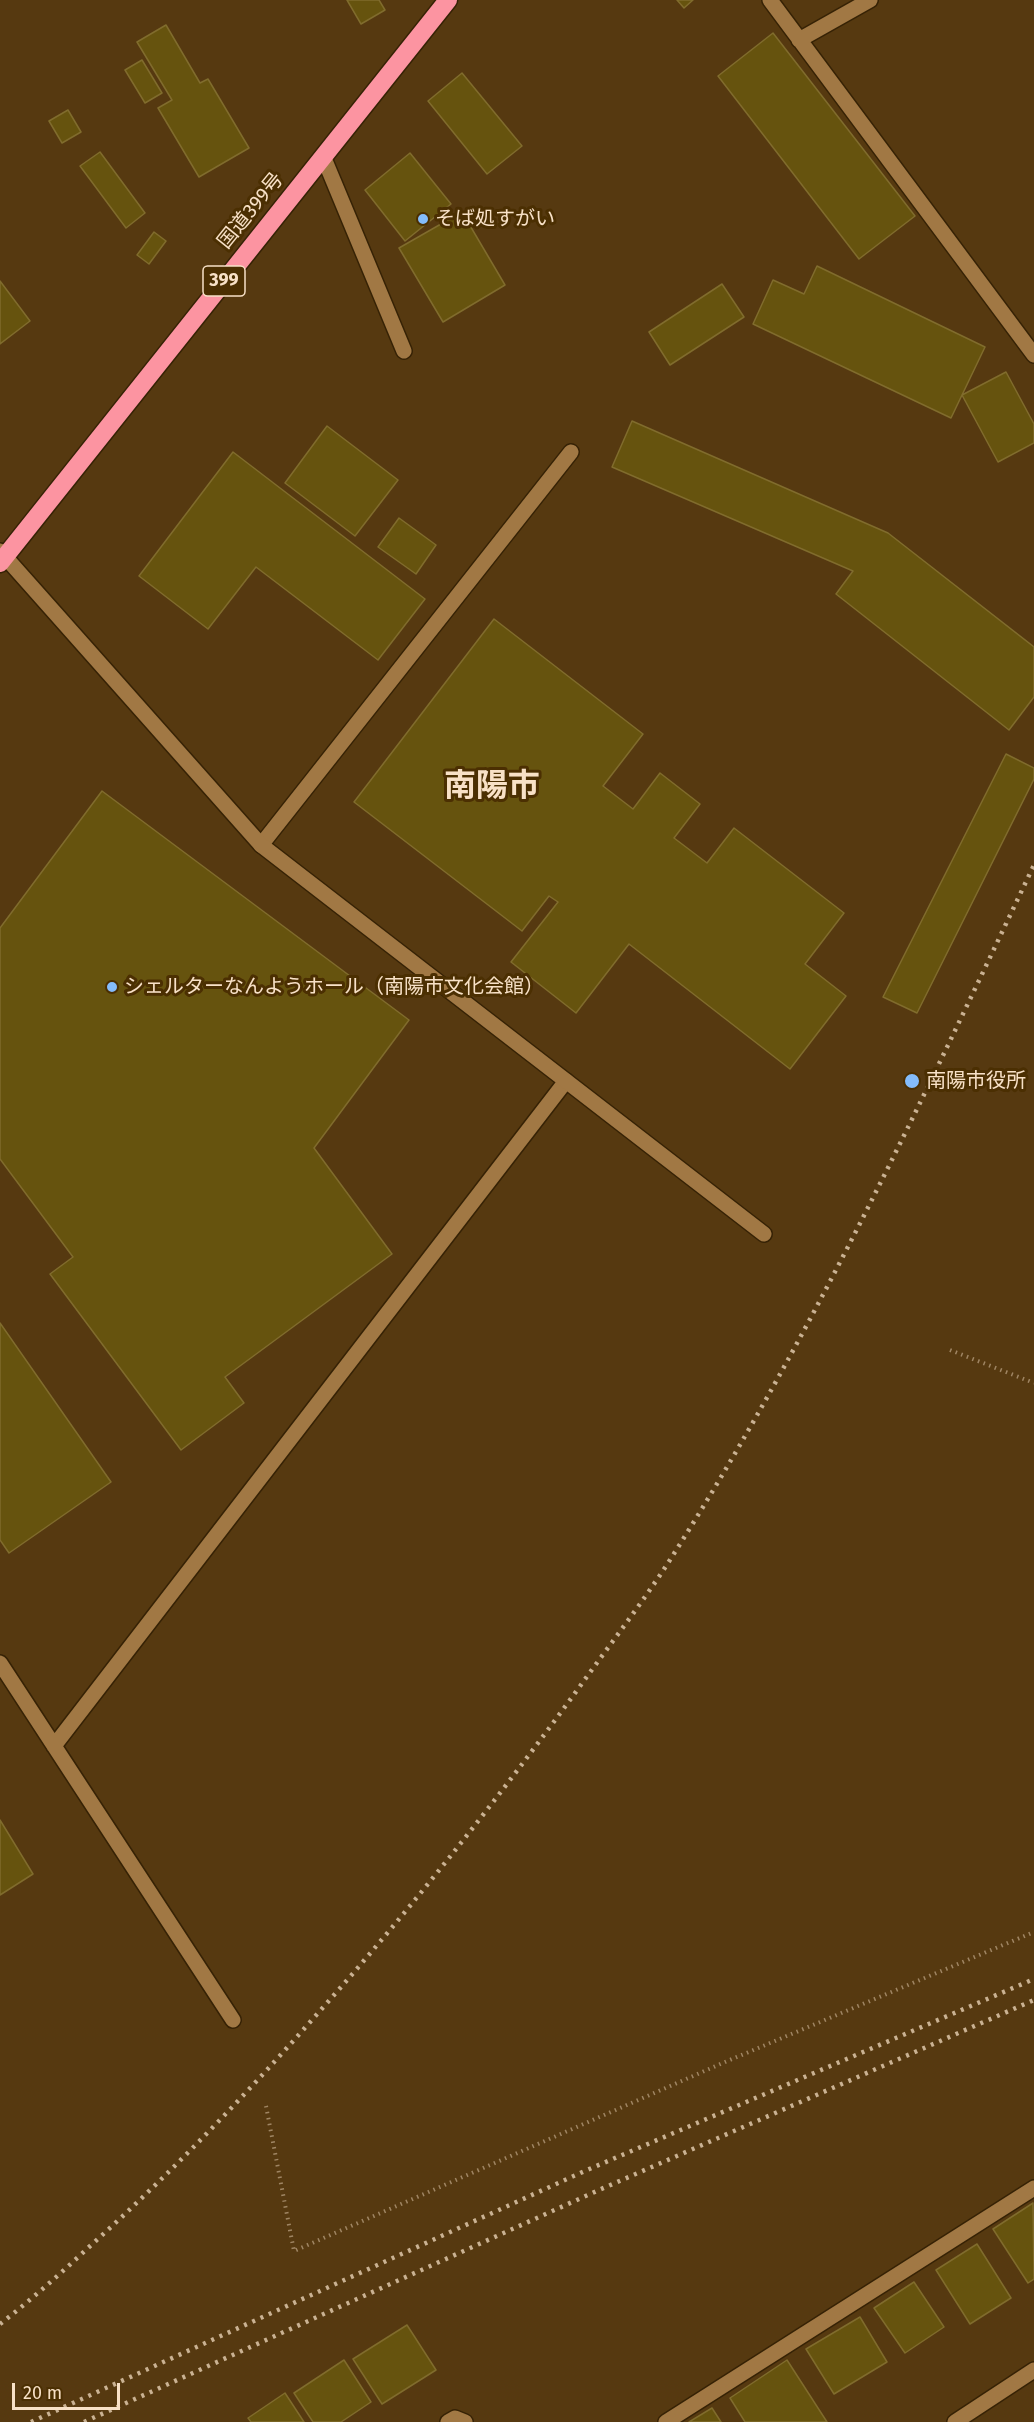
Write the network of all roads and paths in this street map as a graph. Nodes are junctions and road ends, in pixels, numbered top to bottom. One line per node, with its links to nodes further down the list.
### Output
1 (447, 0): 5 (highway, 国道399号 / 399)
2 (770, 0): 4 (street)
3 (870, 0): 4 (street)
4 (799, 40): 7 (street)
5 (323, 156): 6 (street); 9 (highway, 国道399号 / 399)
6 (404, 351)
7 (1034, 355)
8 (571, 453): 10 (street)
9 (2, 556): 10 (street)
10 (261, 845): 11 (street)
11 (566, 1081): 12 (street); 16 (street)
12 (764, 1234)
13 (950, 1350): 14 (path)
14 (1034, 1383)
15 (0, 1663): 16 (street)
16 (54, 1746): 18 (street)
17 (1034, 1932): 19 (path)
18 (233, 2020)
19 (266, 2106)
20 (1034, 2188): 24 (street)
21 (1034, 2370): 25 (street)
22 (448, 2422): 23 (street)
23 (465, 2422)
24 (666, 2422)
25 (955, 2422)

